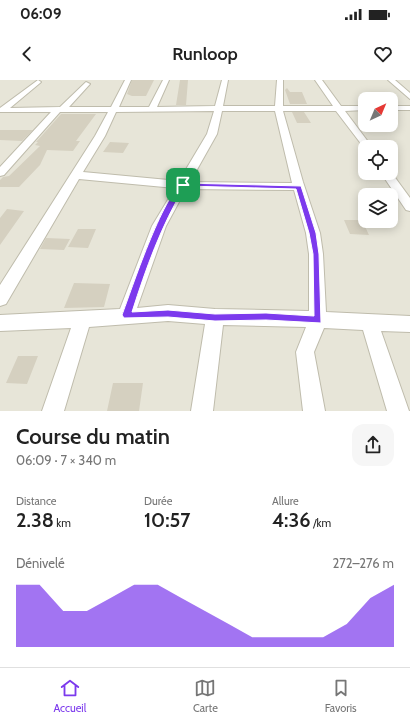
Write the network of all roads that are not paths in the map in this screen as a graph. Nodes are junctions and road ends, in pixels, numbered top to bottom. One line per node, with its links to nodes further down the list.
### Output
1 (128, 80): 10 (street)
2 (166, 80): 11 (street)
3 (225, 80): 15 (street)
4 (280, 80): 18 (street)
5 (318, 80): 12 (street)
6 (391, 80): 9 (street)
7 (38, 82): 16 (street)
8 (86, 84): 17 (street)
9 (410, 97)
10 (115, 108): 11 (street); 17 (street); 22 (street)
11 (152, 108): 15 (street)
12 (337, 108): 13 (street); 18 (street); 20 (street)
13 (358, 108)
14 (406, 108): 19 (street)
15 (219, 109): 18 (street); 24 (street)
16 (1, 110): 17 (street)
17 (60, 110): 21 (street)
18 (279, 110): 25 (street)
19 (410, 116)
20 (362, 140)
21 (0, 173)
22 (75, 175): 24 (street); 27 (street)
23 (391, 180): 26 (street)
24 (183, 185): 25 (street); 28 (street)
25 (299, 187): 31 (street)
26 (410, 207)
27 (0, 299)
28 (126, 315): 29 (street); 30 (street)
29 (215, 318): 31 (street); 36 (street)
30 (83, 320): 32 (street); 35 (street)
31 (318, 320): 33 (street); 37 (street)
32 (0, 323)
33 (370, 323): 34 (street); 38 (street)
34 (410, 324)
35 (53, 411)
36 (202, 411)
37 (314, 411)
38 (398, 411)

